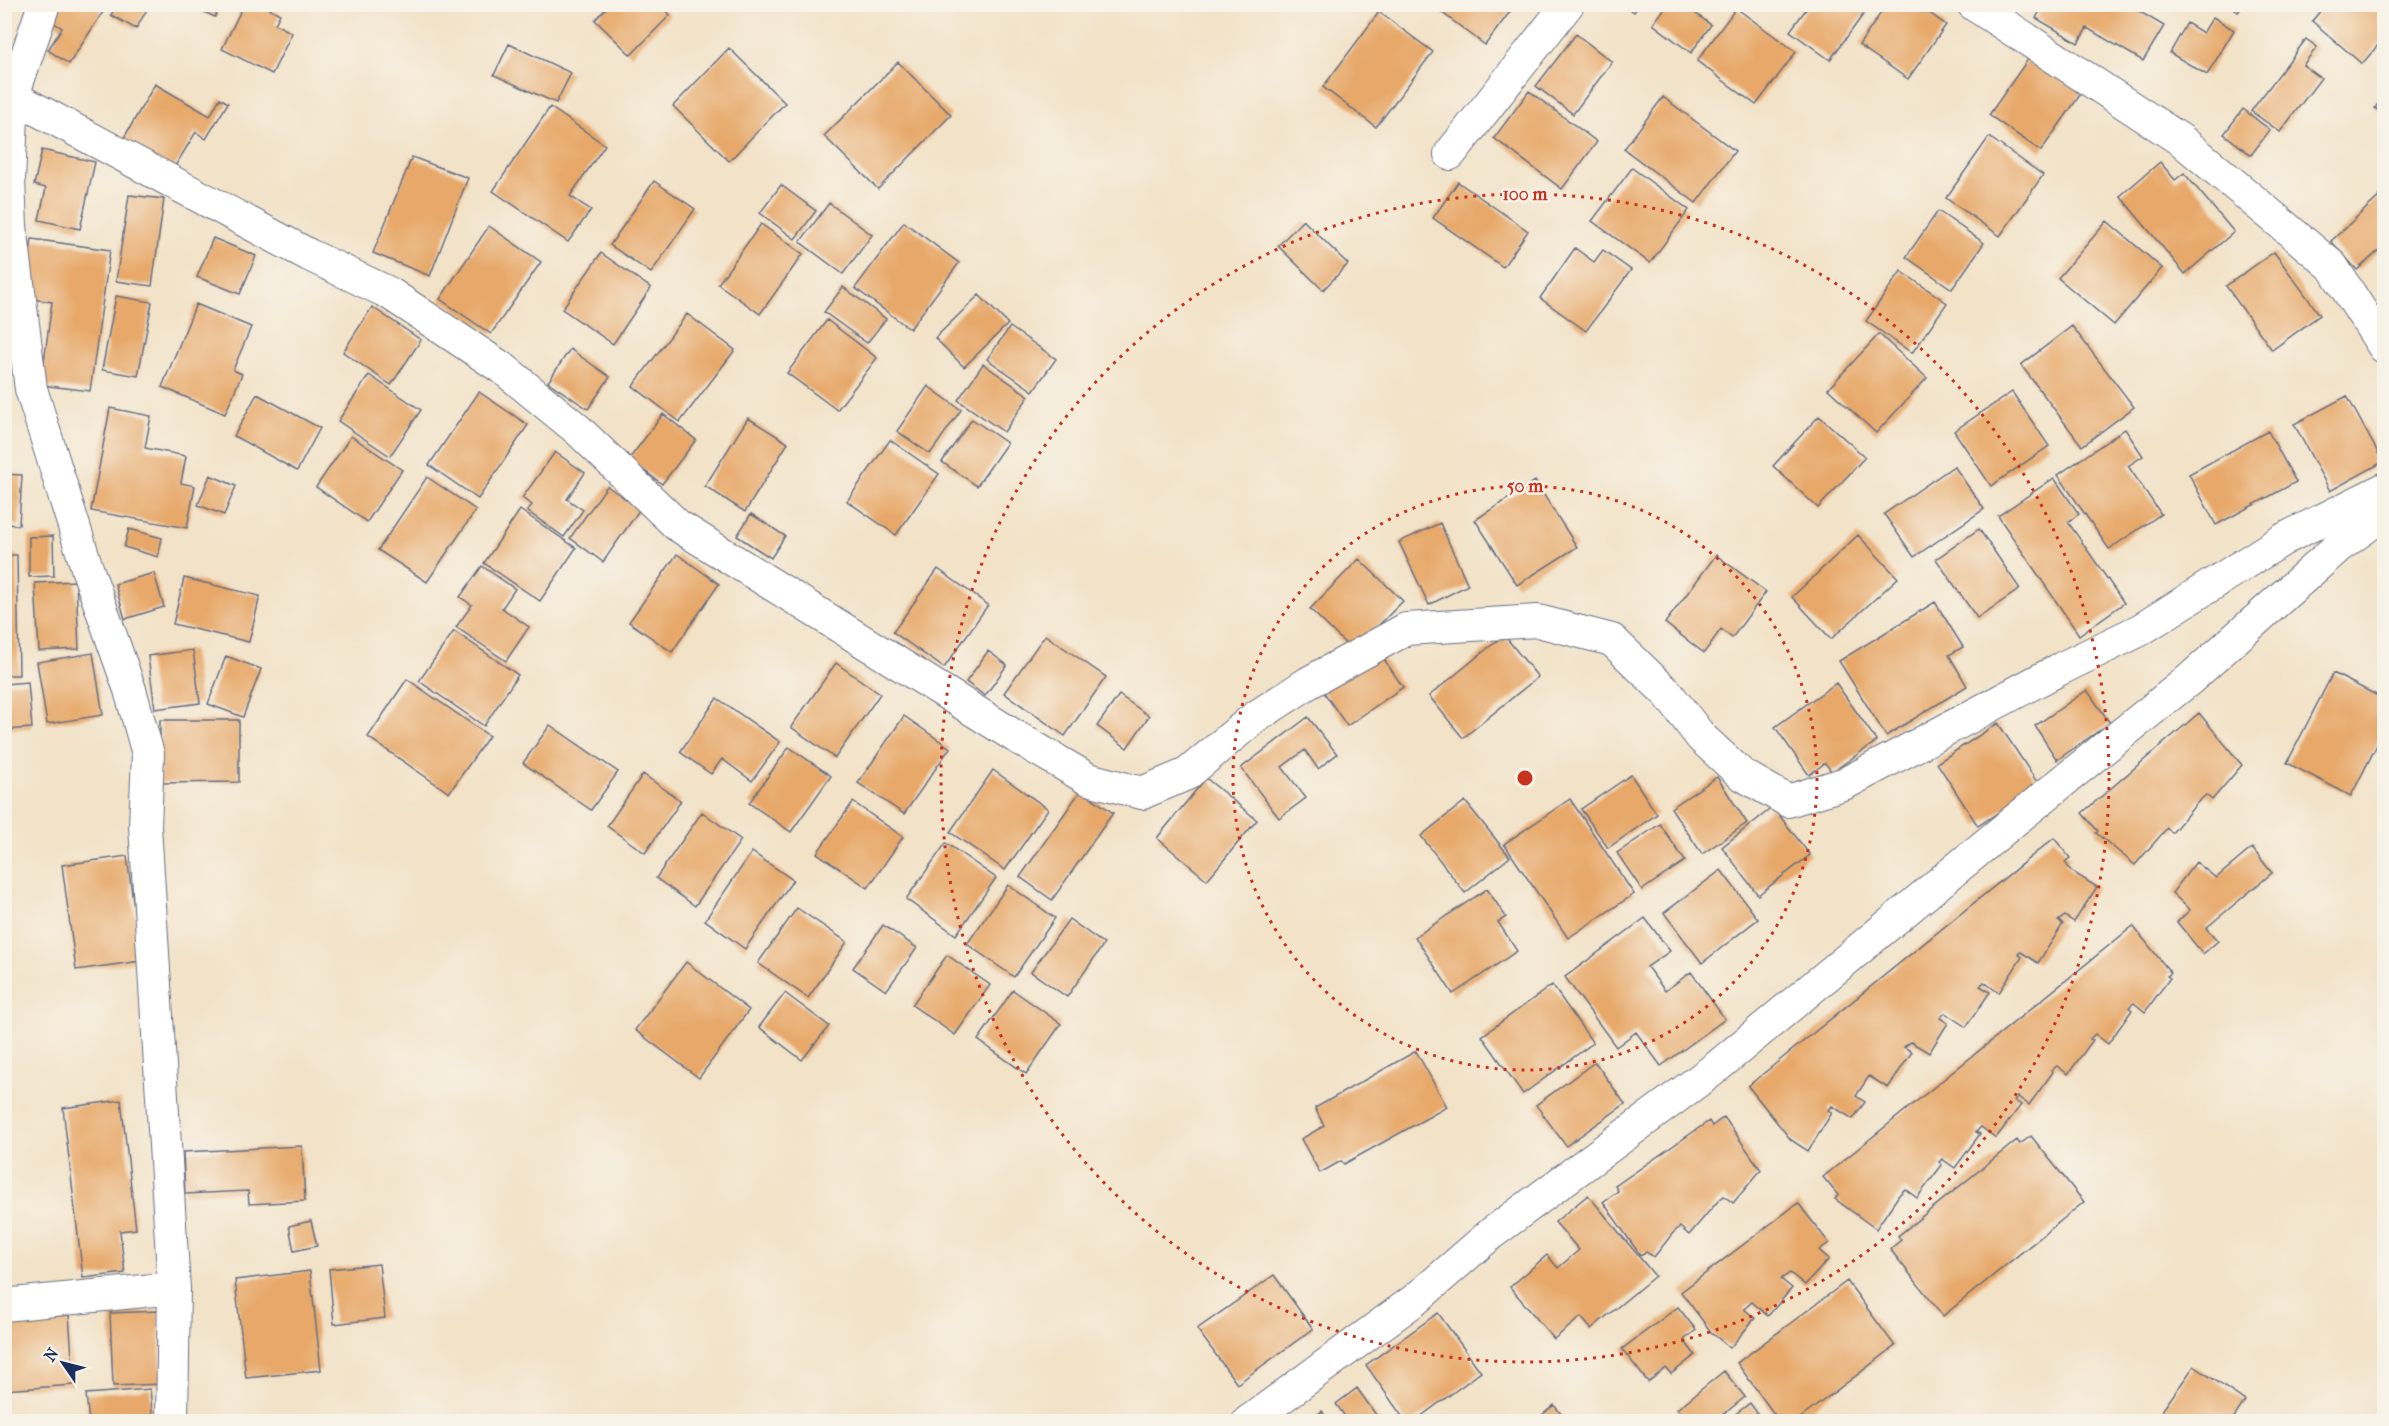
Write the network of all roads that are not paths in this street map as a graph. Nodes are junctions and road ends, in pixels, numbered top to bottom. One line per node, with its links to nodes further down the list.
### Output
1 (44, 4): 4 (street)
2 (1568, 4): 5 (street)
3 (1983, 7): 6 (street)
4 (9, 94): 7 (street); 9 (street)
5 (1450, 154)
6 (2385, 347)
7 (2385, 489)
8 (2385, 514): 12 (street)
9 (174, 1288): 10 (street); 11 (street)
10 (4, 1305)
11 (172, 1422)
12 (1248, 1422)

